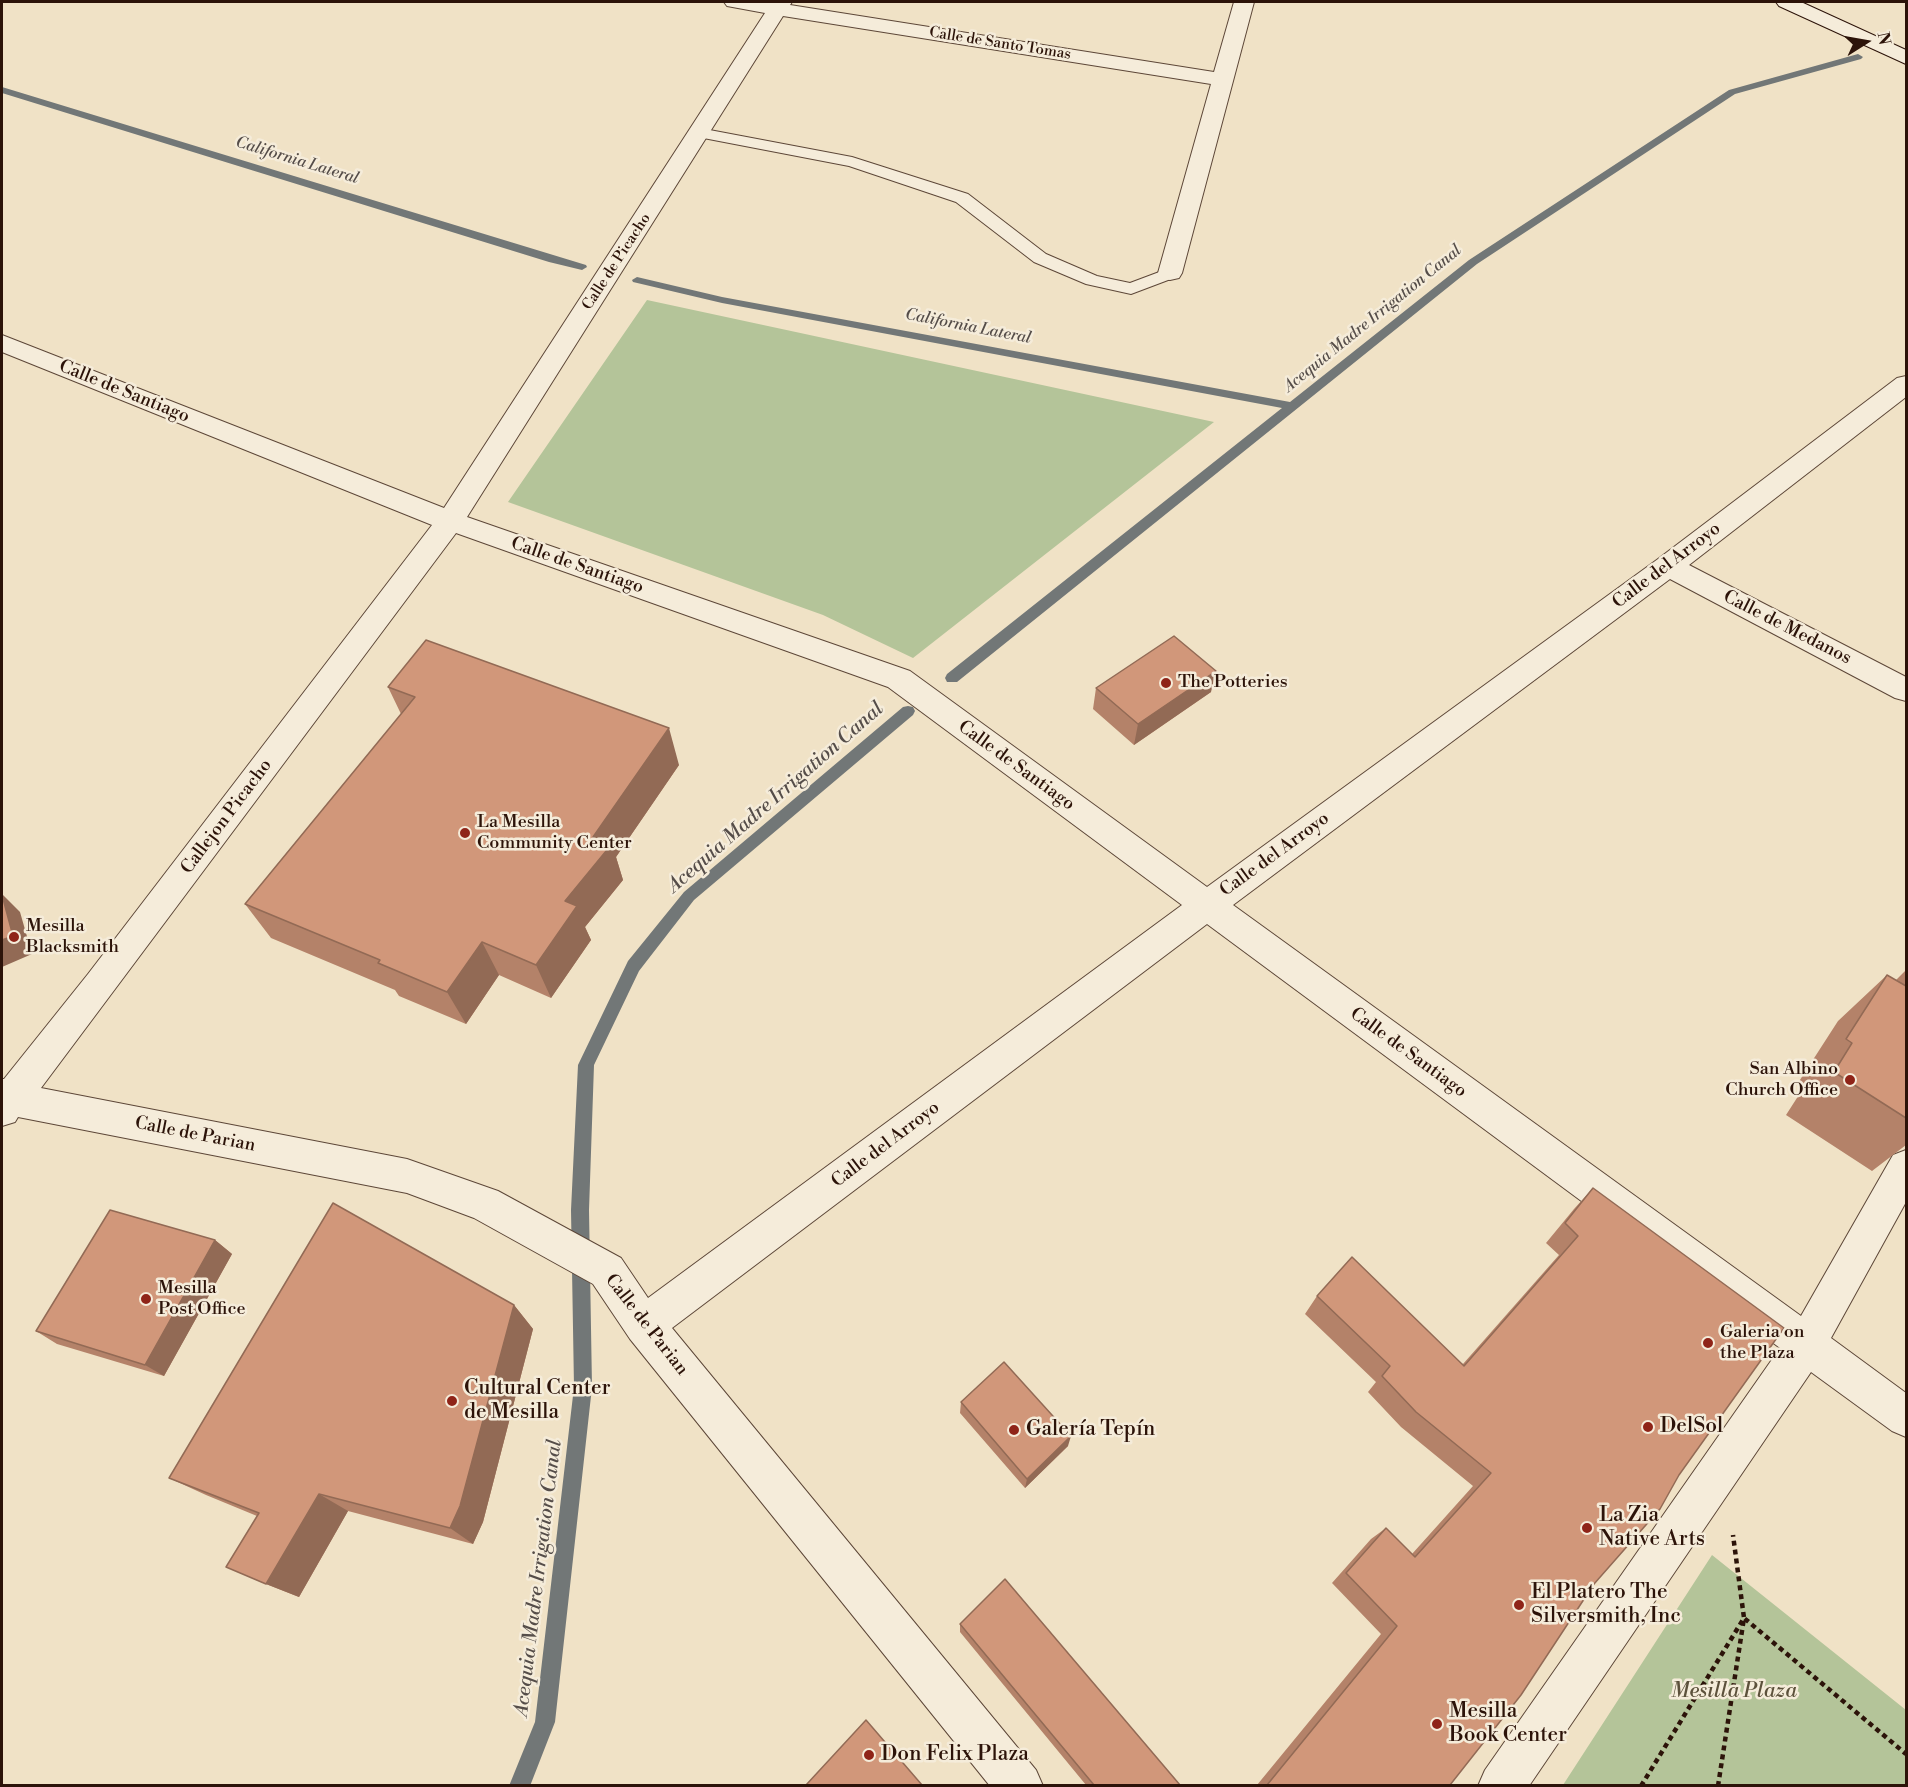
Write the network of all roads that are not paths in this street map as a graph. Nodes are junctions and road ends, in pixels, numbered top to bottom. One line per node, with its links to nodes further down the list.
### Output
1 (734, 2): 4 (street, Calle de Santo Tomas)
2 (1244, 2): 6 (street)
3 (1786, 2): 5 (street)
4 (779, 5): 6 (street, Calle de Santo Tomas); 7 (street, Calle de Picacho)
5 (1906, 58)
6 (1223, 80): 8 (street)
7 (699, 133): 8 (lane); 11 (street, Calle de Picacho)
8 (1170, 273)
9 (2, 343): 11 (street, Calle de Santiago)
10 (1906, 384): 12 (street, Calle del Arroyo)
11 (450, 521): 14 (street, Calle de Santiago); 15 (street, Callejon Picacho)
12 (1668, 566): 13 (street, Calle de Medanos); 14 (street, Calle del Arroyo)
13 (1906, 690)
14 (1206, 906): 17 (street, Calle del Arroyo); 18 (street, Calle de Santiago)
15 (5, 1101): 17 (street, Calle de Parian)
16 (1906, 1167): 18 (street)
17 (644, 1325): 20 (street, Calle de Parian)
18 (1807, 1343): 19 (street, Calle de Santiago); 21 (street)
19 (1906, 1417)
20 (1020, 1785)
21 (1500, 1785)

